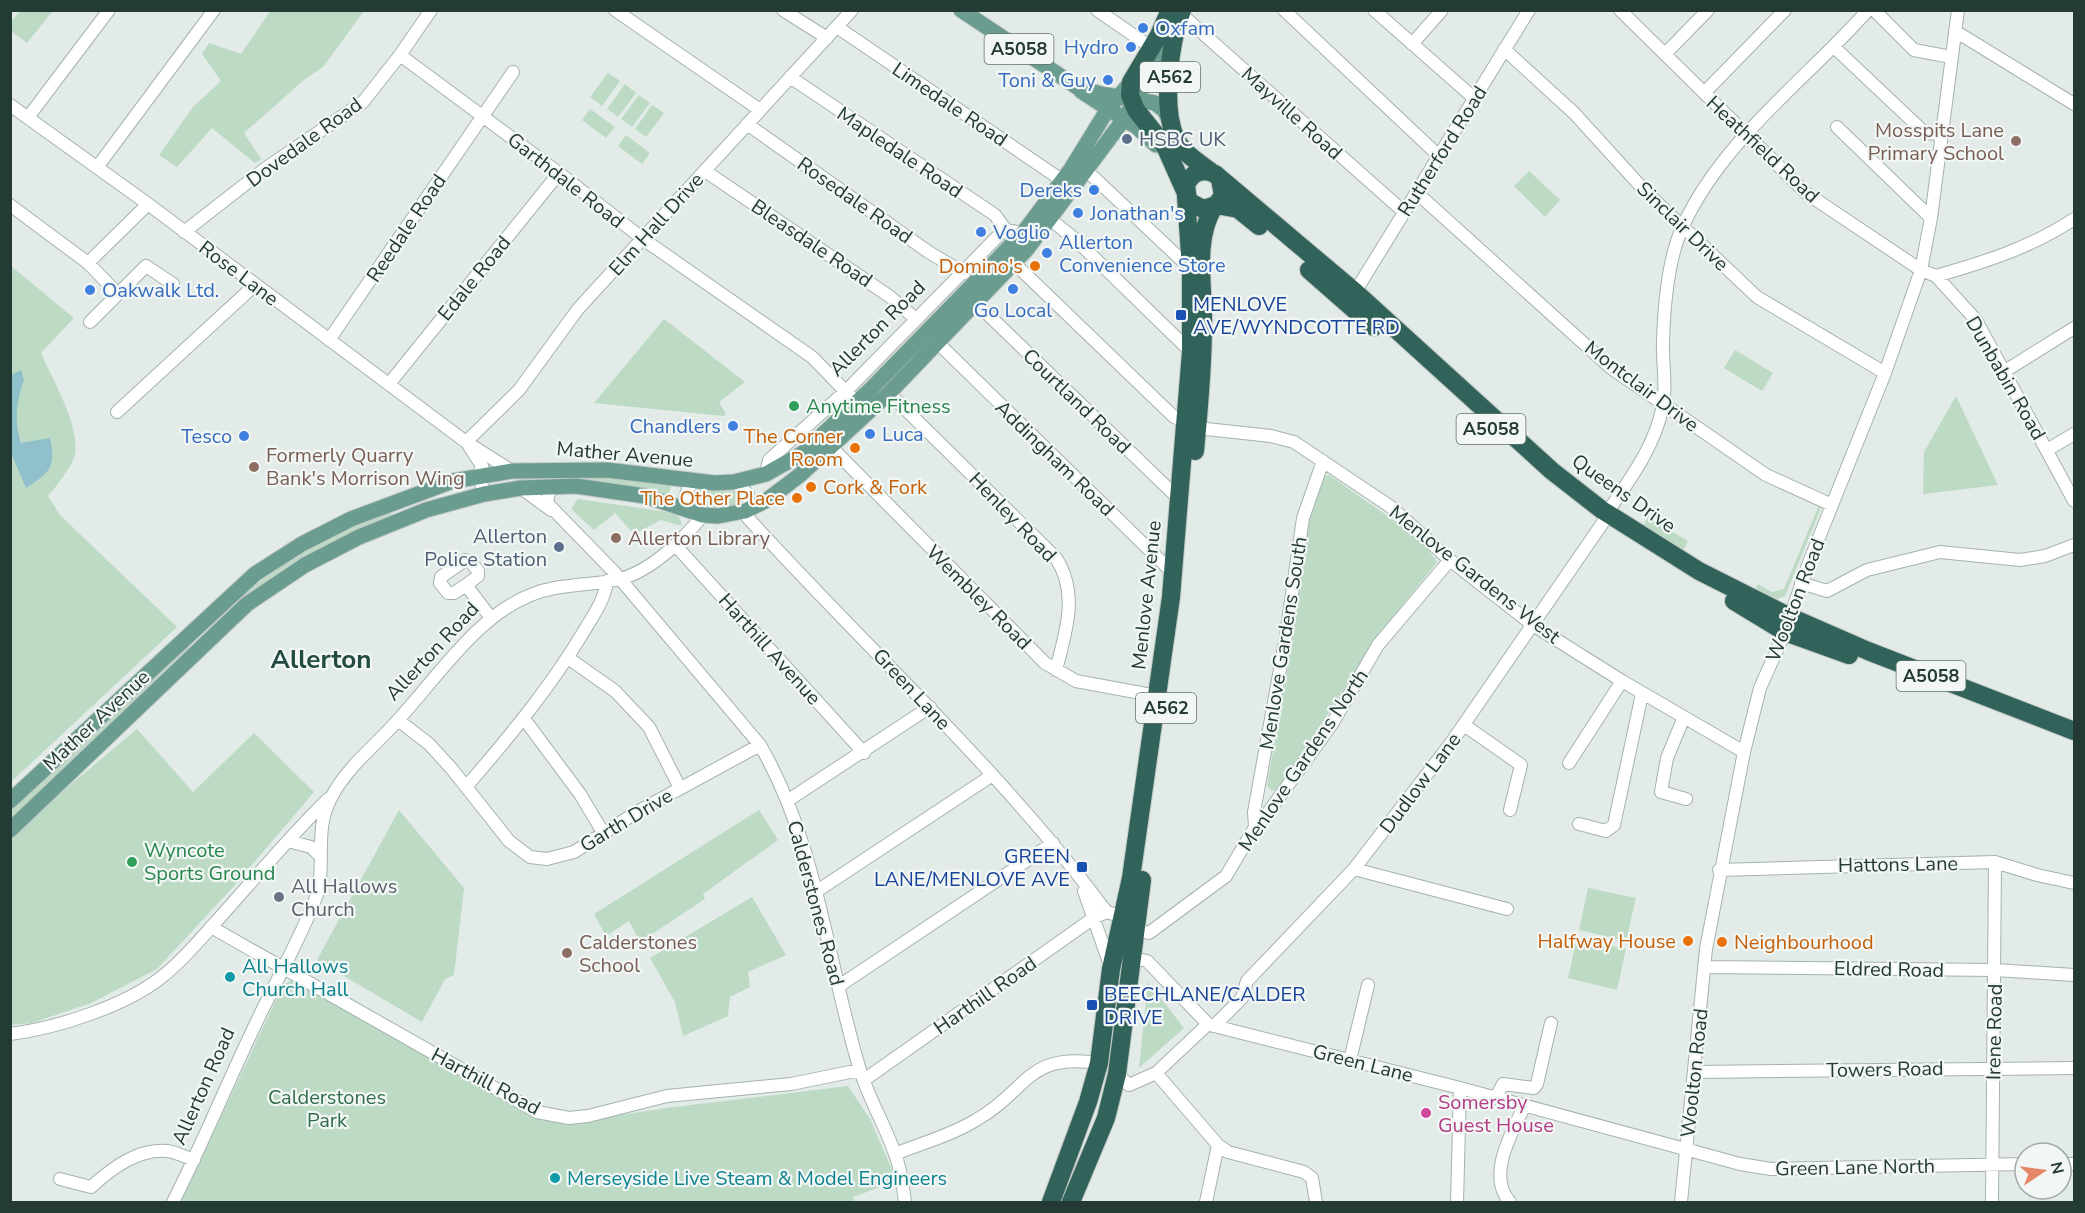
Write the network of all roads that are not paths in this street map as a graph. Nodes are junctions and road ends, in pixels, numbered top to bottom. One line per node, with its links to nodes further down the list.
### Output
1 (109, 10): 40 (street)
2 (214, 10): 48 (street)
3 (431, 10): 28 (street, Dovedale Road)
4 (615, 10): 38 (street)
5 (783, 10): 22 (street)
6 (852, 10): 20 (street, Elm Hall Drive)
7 (961, 10): 32 (main road, A5058)
8 (1097, 10): 24 (street)
9 (1284, 10): 47 (street)
10 (1374, 10): 23 (street)
11 (1442, 10): 23 (street)
12 (1529, 10): 26 (street, Rutherford Road)
13 (1707, 10): 27 (street)
14 (1785, 10): 33 (street)
15 (1868, 10): 25 (street, Dudlow Lane)
16 (1874, 10): 29 (street)
17 (1958, 10): 21 (street, Woolton Road)
18 (1625, 12): 27 (street, Heathfield Road)
19 (1177, 16): 24 (highway, Allerton Road / A562); 35 (main road, Allerton Road); 42 (highway, A562); 58 (street, Mayville Road)
20 (837, 27): 22 (street, Elm Hall Drive); 51 (street, Limedale Road)
21 (1955, 31): 29 (street, Woolton Road); 36 (street)
22 (827, 38): 31 (street, Elm Hall Drive)
23 (1412, 44): 34 (street)
24 (1152, 48): 35 (highway, Allerton Road / A562)
25 (1835, 48): 45 (street); 46 (street, Dudlow Lane)
26 (1504, 49): 34 (street, Rutherford Road); 62 (street, Sinclair Drive)
27 (1665, 54): 33 (street, Heathfield Road)
28 (400, 55): 39 (street, Garthdale Road); 64 (street, Dovedale Road)
29 (1951, 57): 45 (street, Woolton Road)
30 (513, 72): 39 (street, Reedale Road)
31 (790, 77): 38 (street, Elm Hall Drive); 63 (street, Mapledale Road)
32 (1082, 92): 35 (main road, A5058); 43 (main road)
33 (1704, 93): 46 (street, Heathfield Road)
34 (1475, 99): 47 (street, Rutherford Road)
35 (1125, 102): 42 (main road, A5058); 43 (main road, Allerton Road); 51 (main road); 53 (highway, A562)
36 (2074, 104)
37 (10, 105): 40 (street, Rose Lane)
38 (760, 110): 41 (street, Elm Hall Drive)
39 (483, 115): 50 (street, Garthdale Road); 81 (street, Reedale Road)
40 (28, 116): 48 (street, Rose Lane)
41 (747, 124): 49 (street, Elm Hall Drive); 71 (street, Rosedale Road)
42 (1171, 124): 52 (highway, A562)
43 (1097, 126): 51 (main road, Allerton Road)
44 (1837, 127): 59 (street)
45 (1941, 134): 59 (street, Woolton Road)
46 (1745, 135): 62 (street, Dudlow Lane); 70 (street, Heathfield Road)
47 (1439, 156): 54 (street, Rutherford Road)
48 (98, 166): 55 (street, Rose Lane)
49 (705, 171): 66 (street, Elm Hall Drive); 78 (street, Bleasdale Road)
50 (559, 172): 66 (street, Garthdale Road); 86 (street, Edale Road)
51 (1073, 173): 60 (main road, Allerton Road); 65 (main road, Allerton Road); 69 (street, Limedale Road)
52 (1215, 175): 53 (highway); 57 (highway, A562); 75 (highway, Queens Drive / A5058)
53 (1185, 193): 57 (highway); 69 (highway, Menlove Avenue / A562)
54 (1418, 193): 58 (street, Rutherford Road); 89 (street, Montclair Drive)
55 (148, 204): 64 (street, Rose Lane); 67 (street)
56 (10, 206): 67 (street)
57 (1215, 206): 91 (highway, Menlove Avenue / A562); 113 (highway, Queens Drive / A5058)
58 (1404, 212): 75 (street, Rutherford Road)
59 (1931, 218): 70 (street, Woolton Road)
60 (1050, 219): 68 (main road, Allerton Road); 83 (street)
61 (2074, 219): 72 (street)
62 (1682, 227): 85 (street, Sinclair Drive); 89 (street, Dudlow Lane)
63 (1006, 230): 65 (street); 71 (street, Allerton Road)
64 (184, 232): 74 (street, Rose Lane)
65 (1023, 233): 88 (main road, Allerton Road)
66 (642, 239): 88 (street, Garthdale Road); 93 (street, Elm Hall Drive)
67 (87, 262): 76 (street)
68 (1014, 262): 77 (main road, Allerton Road); 91 (street)
69 (1191, 269): 83 (highway, Menlove Avenue / A562)
70 (1921, 270): 72 (street, Dunbabin Road); 85 (street, Woolton Road)
71 (964, 273): 78 (street, Allerton Road)
72 (1936, 276): 84 (street, Dunbabin Road)
73 (173, 284): 76 (street)
74 (255, 285): 81 (street, Rose Lane); 90 (street)
75 (1355, 292): 113 (highway, Queens Drive / A5058)
76 (117, 293): 79 (street)
77 (975, 302): 82 (main road, Allerton Road); 106 (street, Courtland Road)
78 (916, 319): 88 (street, Allerton Road)
79 (90, 322)
80 (2074, 328): 84 (street)
81 (329, 340): 86 (street, Rose Lane)
82 (937, 342): 87 (main road, Allerton Road); 117 (street, Addingham Road)
83 (1191, 352): 91 (highway, Menlove Avenue / A562)
84 (2005, 371): 95 (street, Dunbabin Road)
85 (1885, 373): 109 (street, Woolton Road)
86 (390, 384): 93 (street, Rose Lane)
87 (889, 393): 94 (main road, Allerton Road); 128 (street, Henley Road)
88 (852, 396): 99 (main road, Allerton Road)
89 (1663, 405): 109 (street, Montclair Drive); 113 (street, Dudlow Lane)
90 (117, 412)
91 (1191, 425): 96 (street, Menlove Gardens West); 106 (highway, Menlove Avenue / A562); 168 (highway, Menlove Avenue / A562)
92 (2074, 434): 95 (street)
93 (466, 442): 98 (street, Rose Lane); 100 (street)
94 (831, 447): 107 (main road, Allerton Road); 128 (street, Wembley Road)
95 (2047, 450): 108 (street, Dunbabin Road)
96 (1323, 461): 116 (street, Menlove Gardens West); 152 (street, Menlove Gardens South)
97 (548, 468): 98 (main road, Mather Avenue); 101 (main road, Mather Avenue); 103 (street)
98 (512, 471): 100 (main road, Mather Avenue)
99 (766, 474): 102 (main road, Mather Avenue)
100 (479, 475): 105 (street); 123 (main road, Mather Avenue)
101 (697, 481): 102 (main road, Mather Avenue); 111 (street)
102 (734, 482): 110 (street, Green Lane)
103 (549, 487): 104 (main road, Mather Avenue); 111 (main road, Mather Avenue); 112 (street)
104 (521, 488): 105 (main road, Mather Avenue); 112 (street)
105 (484, 494): 126 (main road, Mather Avenue)
106 (1179, 499): 117 (highway, Menlove Avenue / A562)
107 (766, 500): 110 (main road, Mather Avenue)
108 (2074, 501)
109 (1832, 505): 120 (street, Woolton Road)
110 (746, 511): 111 (main road, Mather Avenue); 132 (street, Green Lane)
111 (696, 512): 115 (street, Allerton Road)
112 (557, 514): 118 (street)
113 (1605, 517): 124 (street, Dudlow Lane); 125 (highway, Queens Drive / A5058)
114 (2074, 545): 120 (street)
115 (676, 546): 118 (street, Allerton Road); 141 (street, Harthill Avenue)
116 (1450, 560): 124 (street, Menlove Gardens West); 152 (street, Menlove Gardens North)
117 (1173, 573): 131 (highway, Menlove Avenue / A562)
118 (620, 579): 119 (street, Allerton Road); 139 (street, Calderstones Road)
119 (607, 581): 122 (street, Allerton Road); 127 (street)
120 (1801, 583): 125 (street, Woolton Road)
121 (466, 585): 122 (street)
122 (491, 618): 134 (street, Allerton Road)
123 (198, 625): 126 (main road); 148 (main road, Mather Avenue)
124 (1533, 625): 129 (street, Menlove Gardens West); 136 (street, Dudlow Lane)
125 (1788, 625): 137 (highway, Queens Drive / A5058); 138 (highway, Queens Drive / A5058); 140 (street, Woolton Road)
126 (210, 640): 153 (main road, Mather Avenue)
127 (568, 658): 135 (street); 145 (street)
128 (1056, 670): 131 (street, Wembley Road)
129 (1622, 681): 130 (street, Menlove Gardens West); 142 (street)
130 (1642, 694): 133 (street, Menlove Gardens West); 151 (street)
131 (1157, 696): 165 (highway, Menlove Avenue / A562)
132 (930, 707): 141 (street); 143 (street, Green Lane)
133 (1684, 717): 140 (street, Menlove Gardens West); 147 (street)
134 (398, 720): 144 (street, Garth Drive); 146 (street, Allerton Road)
135 (525, 720): 144 (street); 154 (street)
136 (1464, 725): 150 (street); 159 (street, Dudlow Lane)
137 (2074, 731)
138 (2074, 743)
139 (760, 745): 145 (street, Garth Drive); 149 (street, Calderstones Road)
140 (1744, 752): 160 (street, Woolton Road)
141 (864, 753): 149 (street)
142 (1569, 763)
143 (991, 776): 156 (street, Green Lane); 163 (street)
144 (466, 787): 154 (street, Garth Drive)
145 (680, 788): 154 (street, Garth Drive)
146 (331, 796): 155 (street); 157 (street, Allerton Road)
147 (1686, 799)
148 (10, 801)
149 (787, 801): 163 (street, Calderstones Road)
150 (1510, 810)
151 (1579, 824)
152 (1255, 827): 168 (street, Menlove Gardens North)
153 (10, 830)
154 (604, 834)
155 (288, 841): 157 (street); 167 (street)
156 (1053, 843): 161 (street, Green Lane); 177 (street)
157 (319, 855): 171 (street, Allerton Road)
158 (1995, 862): 160 (street, Hattons Lane); 162 (street, Hattons Lane); 172 (street, Irene Road)
159 (1354, 869): 164 (street); 179 (street, Dudlow Lane)
160 (1719, 870): 170 (street, Woolton Road)
161 (1075, 871): 165 (street, Green Lane); 166 (street, Green Lane)
162 (2074, 883)
163 (817, 891): 177 (street, Calderstones Road)
164 (1507, 909)
165 (1115, 914): 166 (street, Harthill Road); 168 (highway); 173 (highway, Menlove Avenue / A562)
166 (1095, 916): 173 (street, Green Lane); 188 (street, Harthill Road)
167 (211, 927): 171 (street, Harthill Road); 180 (street)
168 (1135, 930): 169 (highway, Menlove Avenue / A562)
169 (1132, 958): 175 (highway, Menlove Avenue / A562); 179 (street)
170 (1704, 967): 172 (street, Eldred Road); 185 (street, Woolton Road)
171 (282, 968): 188 (street, Harthill Road); 195 (street, Allerton Road)
172 (1995, 970): 174 (street, Eldred Road); 183 (street, Irene Road)
173 (1111, 972): 175 (highway); 182 (highway, Menlove Avenue / A562)
174 (2074, 975)
175 (1130, 979): 187 (highway, Menlove Avenue / A562)
176 (1368, 985): 181 (street)
177 (839, 986): 188 (street, Calderstones Road)
178 (1551, 1023): 190 (street)
179 (1211, 1025): 181 (street, Green Lane); 186 (street, Dudlow Lane)
180 (10, 1034)
181 (1350, 1060): 189 (street, Green Lane)
182 (1099, 1063): 194 (street); 201 (highway, Menlove Avenue / A562)
183 (1994, 1067): 184 (street, Towers Road); 185 (street, Towers Road); 196 (street, Irene Road)
184 (2074, 1068)
185 (1695, 1072): 193 (street, Woolton Road)
186 (1156, 1073): 187 (street, Dudlow Lane); 192 (street)
187 (1118, 1074): 202 (highway, Menlove Avenue / A562)
188 (862, 1075): 194 (street, Calderstones Road)
189 (1460, 1088): 190 (street, Green Lane); 205 (street)
190 (1496, 1097): 191 (street, Green Lane)
191 (1525, 1105): 193 (street, Green Lane); 206 (street)
192 (1218, 1146): 203 (street); 204 (street)
193 (1687, 1148): 196 (street, Green Lane North); 207 (street, Woolton Road)
194 (895, 1154): 200 (street, Calderstones Road)
195 (194, 1160): 198 (street); 199 (street, Allerton Road)
196 (1992, 1164): 197 (street, Green Lane North); 208 (street, Irene Road)
197 (2013, 1164)
198 (60, 1179)
199 (173, 1203)
200 (905, 1203)
201 (1052, 1203)
202 (1071, 1203)
203 (1206, 1203)
204 (1316, 1203)
205 (1457, 1203)
206 (1510, 1203)
207 (1681, 1203)
208 (1992, 1203)

